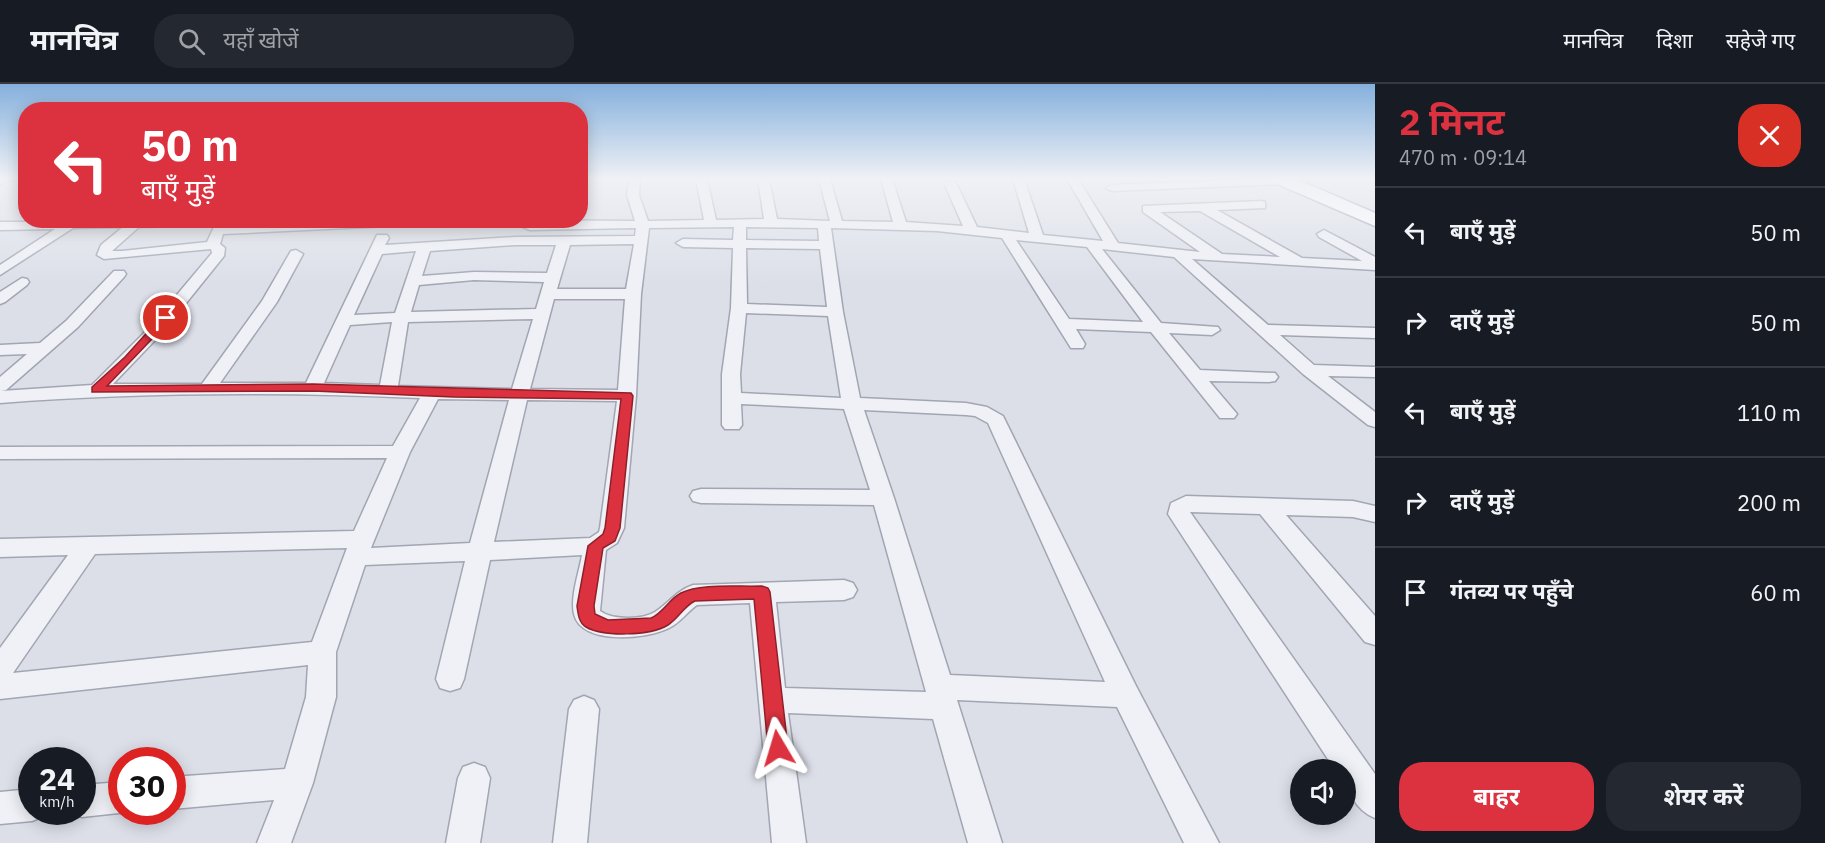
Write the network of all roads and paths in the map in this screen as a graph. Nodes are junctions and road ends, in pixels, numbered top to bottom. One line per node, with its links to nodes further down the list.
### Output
1 (17, 214): 13 (street)
2 (638, 214): 25 (street)
3 (709, 214): 16 (street)
4 (770, 214): 12 (street)
5 (828, 214): 24 (street)
6 (897, 214): 18 (street)
7 (964, 214): 23 (street)
8 (1030, 214): 28 (street)
9 (1094, 214): 34 (street)
10 (1155, 214): 37 (street)
11 (1214, 214): 38 (street)
12 (771, 223): 17 (street); 24 (street)
13 (0, 224): 14 (street)
14 (18, 224)
15 (588, 224): 25 (street)
16 (711, 224): 17 (street); 25 (street)
17 (740, 224): 31 (street)
18 (900, 225): 23 (street); 24 (street)
19 (65, 228): 40 (street)
20 (130, 228): 22 (street)
21 (240, 228): 22 (street)
22 (221, 229): 67 (street)
23 (971, 229): 26 (street)
24 (829, 231): 31 (street); 48 (street)
25 (642, 232): 29 (street); 45 (street)
26 (1005, 233): 28 (street); 52 (street)
27 (1324, 234): 39 (street)
28 (1037, 237): 32 (street)
29 (564, 241): 33 (street); 44 (street)
30 (683, 243): 31 (street)
31 (738, 244): 47 (street)
32 (1092, 245): 34 (street); 53 (street)
33 (424, 247): 42 (street); 51 (street)
34 (1114, 248): 36 (street)
35 (296, 254): 66 (street)
36 (1179, 255): 37 (street); 55 (street)
37 (1220, 258): 38 (street)
38 (1301, 262): 39 (street)
39 (1375, 265)
40 (0, 271)
41 (119, 274): 58 (street)
42 (413, 281): 44 (street); 50 (street)
43 (22, 282): 46 (street)
44 (550, 286): 45 (street); 49 (street)
45 (633, 294): 71 (street)
46 (0, 299)
47 (739, 308): 48 (street); 73 (street)
48 (835, 312): 74 (street)
49 (541, 314): 50 (street); 70 (street)
50 (401, 316): 51 (street); 68 (street)
51 (344, 321): 65 (street)
52 (1064, 324): 53 (street); 57 (street)
53 (1156, 328): 54 (street); 62 (street)
54 (1212, 330)
55 (1265, 330): 56 (street); 60 (street)
56 (1375, 333)
57 (1077, 344)
58 (44, 348): 59 (street); 64 (street)
59 (0, 350)
60 (1309, 370): 61 (street); 76 (street)
61 (1375, 372)
62 (1194, 375): 63 (street); 75 (street)
63 (1269, 377)
64 (0, 386)
65 (313, 388): 66 (street); 68 (street)
66 (207, 389): 67 (street)
67 (97, 390): 72 (street)
68 (388, 390): 69 (street)
69 (432, 393): 70 (street); 78 (street)
70 (520, 395): 71 (street); 88 (street)
71 (627, 396): 84 (street)
72 (0, 397)
73 (730, 398): 74 (street); 77 (street)
74 (852, 404): 81 (street); 96 (street)
75 (1227, 414)
76 (1375, 421)
77 (732, 425)
78 (400, 452): 79 (street); 87 (street)
79 (0, 453)
80 (701, 496): 81 (street)
81 (883, 498): 97 (street)
82 (1267, 507): 83 (street); 91 (street); 103 (street)
83 (1375, 514)
84 (595, 546): 88 (street); 90 (street)
85 (87, 547): 86 (street); 87 (street); 93 (street)
86 (0, 548)
87 (360, 548): 88 (street); 92 (street)
88 (479, 550): 94 (street)
89 (844, 590): 90 (street)
90 (762, 592): 98 (street)
91 (1375, 634)
92 (322, 651): 95 (street); 101 (street)
93 (0, 670)
94 (450, 679)
95 (0, 687)
96 (1126, 695): 97 (street); 111 (street)
97 (941, 696): 98 (street); 110 (street)
98 (772, 700): 109 (street)
99 (584, 709): 108 (street)
100 (474, 778): 107 (street)
101 (297, 783): 102 (street); 106 (street)
102 (186, 792)
103 (1375, 802)
104 (18, 806): 105 (street)
105 (0, 808)
106 (274, 843)
107 (463, 843)
108 (570, 843)
109 (789, 843)
110 (985, 843)
111 (1202, 843)

